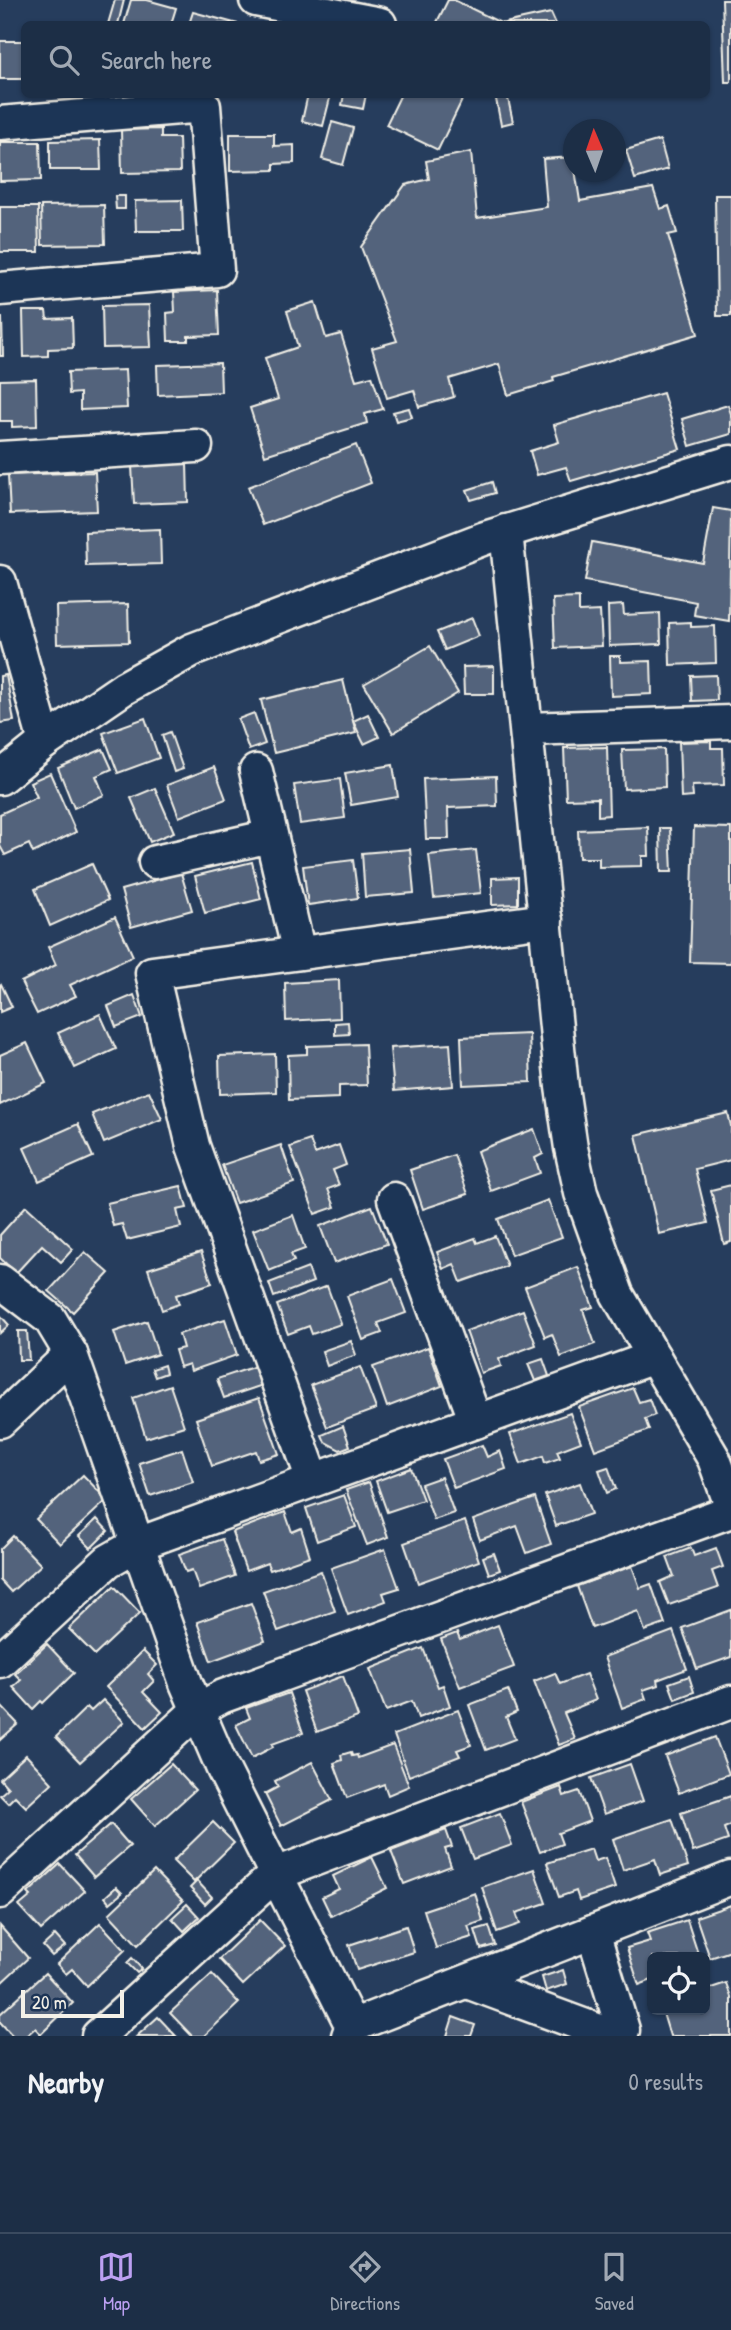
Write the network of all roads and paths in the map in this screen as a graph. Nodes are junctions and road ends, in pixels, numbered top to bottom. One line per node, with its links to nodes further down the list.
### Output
1 (256, 0): 2 (street)
2 (364, 21)
3 (0, 123): 4 (street)
4 (0, 289)
5 (195, 446): 6 (street)
6 (0, 458)
7 (731, 462): 8 (street)
8 (506, 531): 11 (street); 12 (street)
9 (0, 582): 12 (street)
10 (731, 722): 11 (street)
11 (527, 729): 17 (street)
12 (45, 742): 14 (street)
13 (256, 771): 15 (street)
14 (0, 778)
15 (271, 836): 16 (street); 18 (street)
16 (155, 862)
17 (547, 920): 18 (street); 22 (street)
18 (299, 953): 25 (street)
19 (394, 1199): 24 (street)
20 (0, 1281): 21 (street)
21 (71, 1354): 23 (street); 28 (street)
22 (654, 1357): 24 (street); 26 (street)
23 (0, 1421)
24 (476, 1422): 25 (street)
25 (313, 1480): 28 (street)
26 (731, 1505)
27 (731, 1511): 31 (street)
28 (138, 1544): 29 (street); 31 (street)
29 (0, 1661)
30 (731, 1702): 32 (street)
31 (198, 1710): 32 (street); 34 (street)
32 (275, 1874): 37 (street); 38 (street)
33 (731, 1878): 35 (street)
34 (0, 1892)
35 (593, 1932): 36 (street); 40 (street)
36 (467, 1982): 37 (street); 39 (street)
37 (350, 2031)
38 (97, 2036)
39 (613, 2036)
40 (621, 2036)

